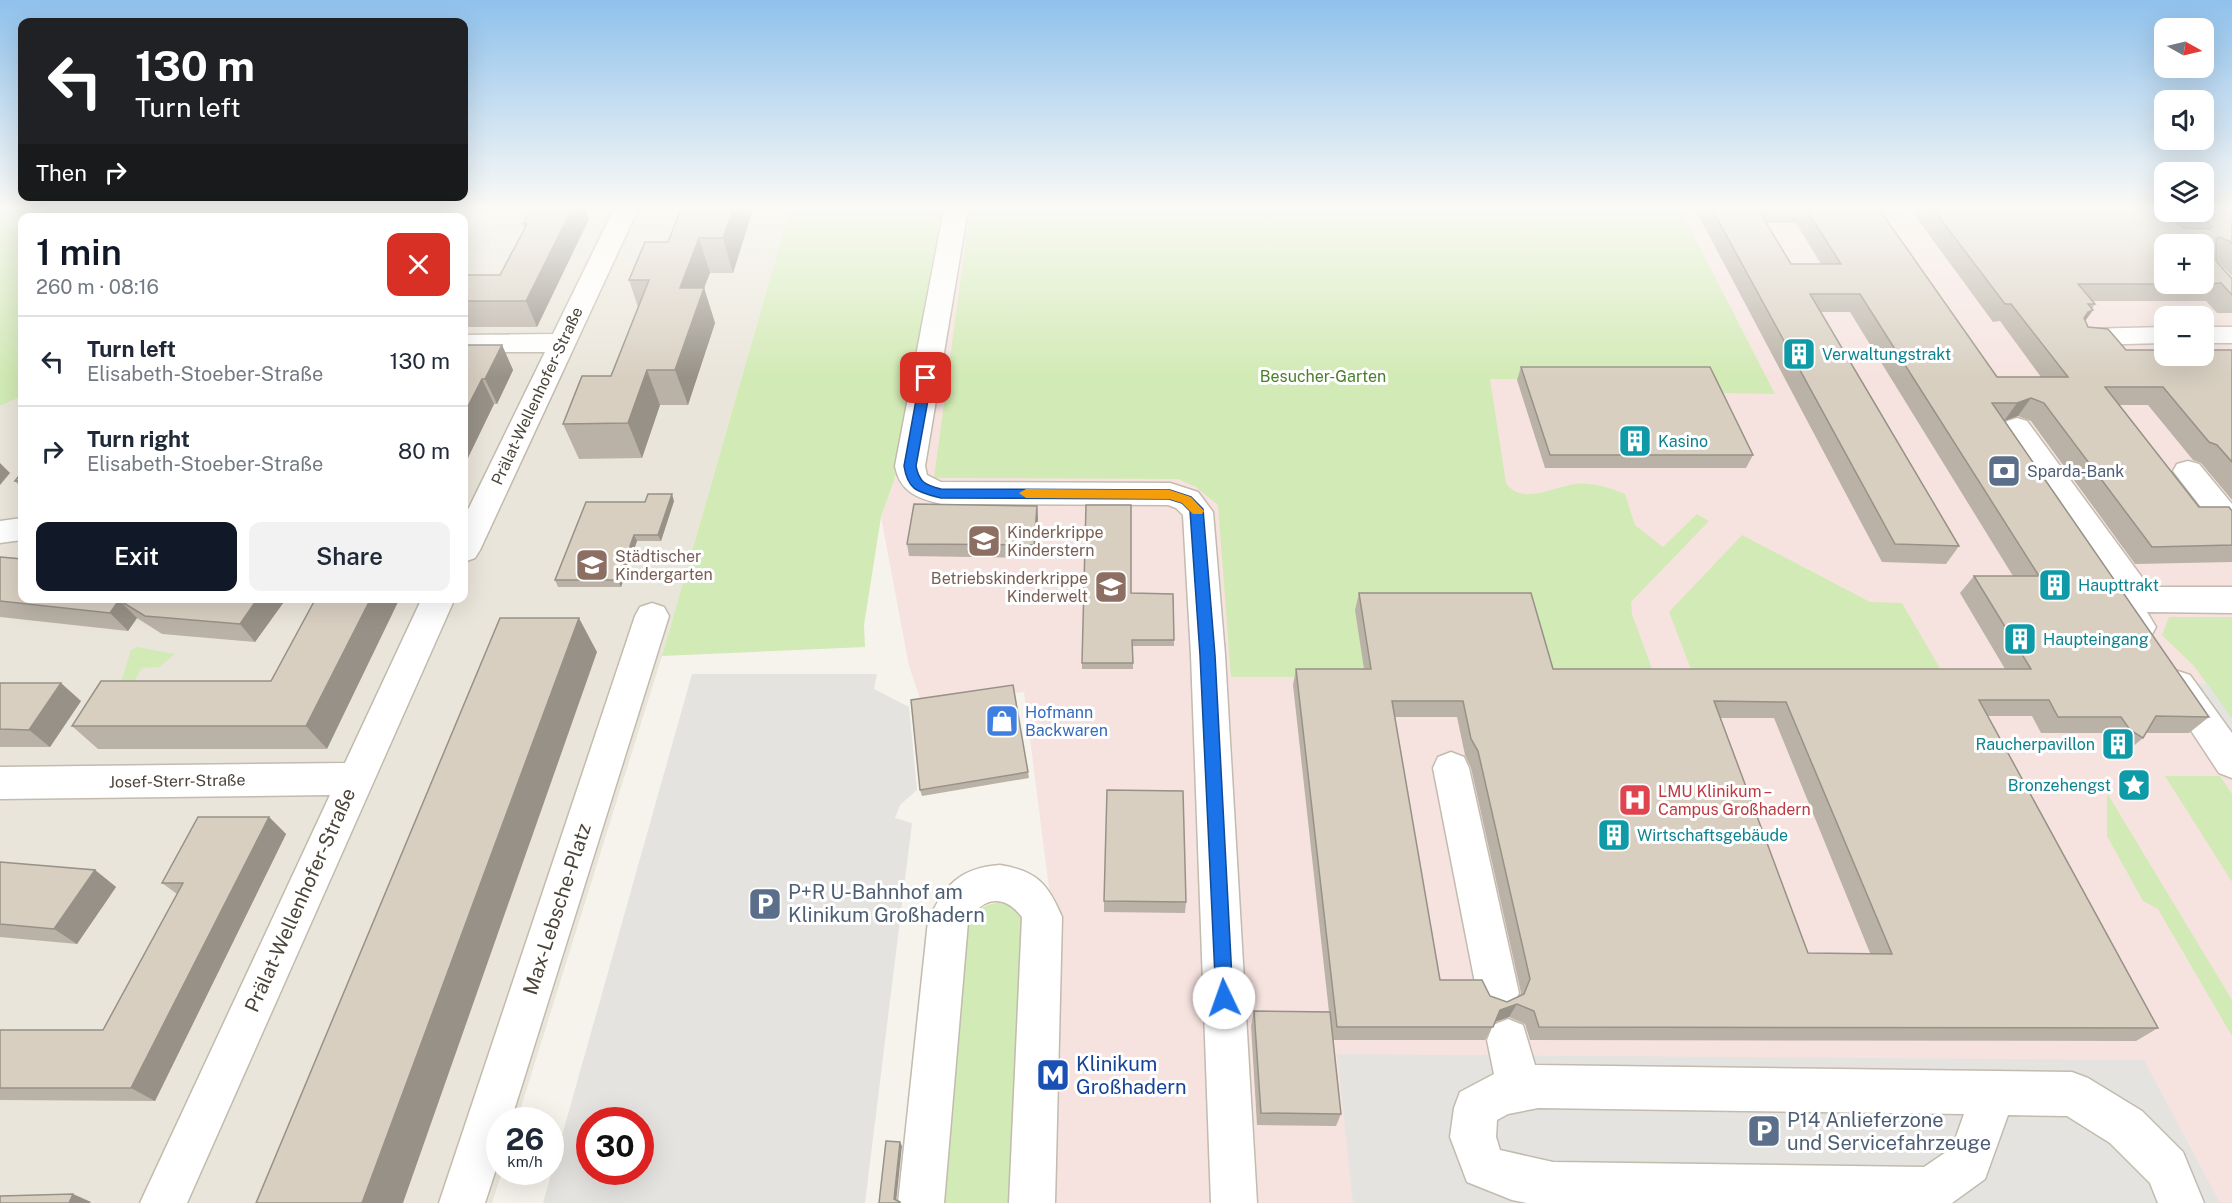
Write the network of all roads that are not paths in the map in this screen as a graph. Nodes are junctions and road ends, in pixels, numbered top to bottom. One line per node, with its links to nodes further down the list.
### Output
1 (600, 265): 8 (street, Prälat-Wellenhofer-Straße)
2 (946, 265): 31 (street)
3 (2154, 335): 6 (street)
4 (2214, 335): 5 (street)
5 (2232, 335)
6 (2087, 337)
7 (468, 343): 8 (street)
8 (563, 343): 14 (street, Prälat-Wellenhofer-Straße)
9 (2017, 428): 15 (street)
10 (2187, 471): 11 (street)
11 (2232, 525)
12 (18, 530): 13 (street)
13 (0, 532)
14 (468, 533)
15 (2140, 599): 16 (street); 19 (street)
16 (2232, 600)
17 (437, 603): 21 (street, Prälat-Wellenhofer-Straße)
18 (651, 616): 28 (street, Max-Lebsche-Platz)
19 (2232, 762)
20 (1451, 768): 23 (street)
21 (355, 779): 22 (street, Josef-Sterr-Straße); 27 (street, Prälat-Wellenhofer-Straße)
22 (0, 783)
23 (1498, 993)
24 (1508, 1040): 25 (street)
25 (1519, 1090): 26 (street); 26 (street)
26 (1994, 1093): 32 (street)
27 (163, 1203)
28 (462, 1203)
29 (921, 1203): 30 (street)
30 (1032, 1203)
31 (1234, 1203)
32 (2181, 1203)

